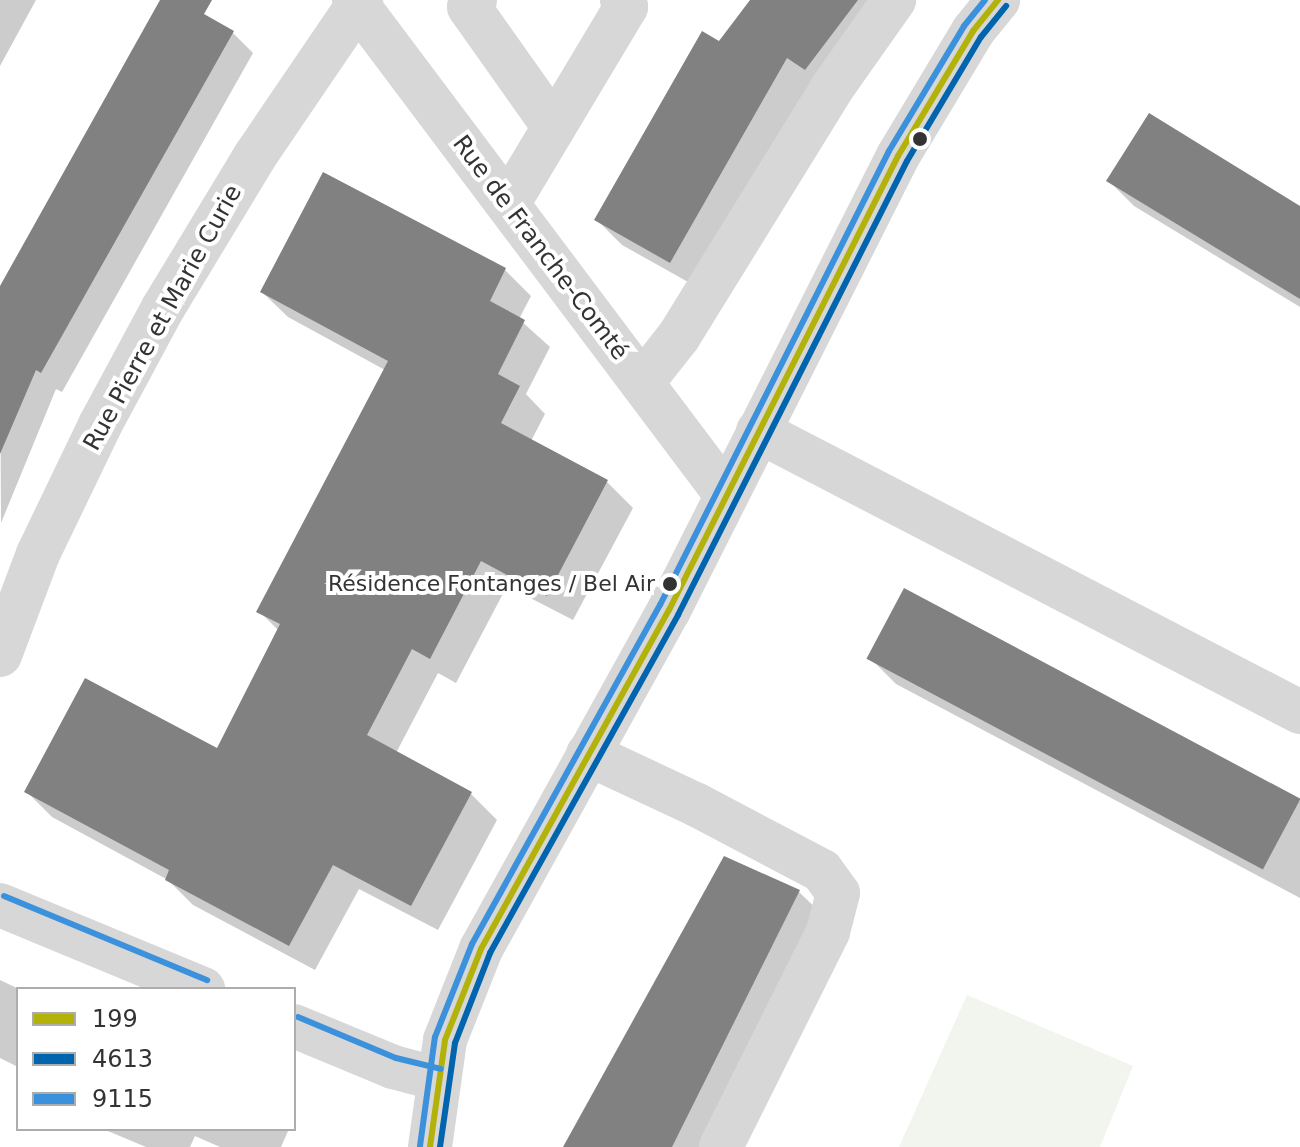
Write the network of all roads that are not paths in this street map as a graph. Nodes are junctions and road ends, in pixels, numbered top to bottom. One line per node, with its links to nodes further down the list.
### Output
1 (475, 0): 6 (street)
2 (622, 0): 6 (street)
3 (894, 0): 8 (street)
4 (998, 0): 9 (street)
5 (358, 2): 7 (street, Rue de Franche-Comté); 11 (street, Rue Pierre et Marie Curie)
6 (554, 127): 7 (street)
7 (508, 204): 8 (street, Rue de Franche-Comté)
8 (642, 383): 10 (street, Rue de Franche-Comté)
9 (758, 431): 10 (street); 12 (street)
10 (726, 495): 13 (street)
11 (0, 655)
12 (1300, 712)
13 (588, 754): 17 (street); 19 (street)
14 (0, 905): 15 (street)
15 (198, 987)
16 (296, 1027): 17 (street)
17 (438, 1079): 18 (street)
18 (430, 1147)
19 (721, 1147)

